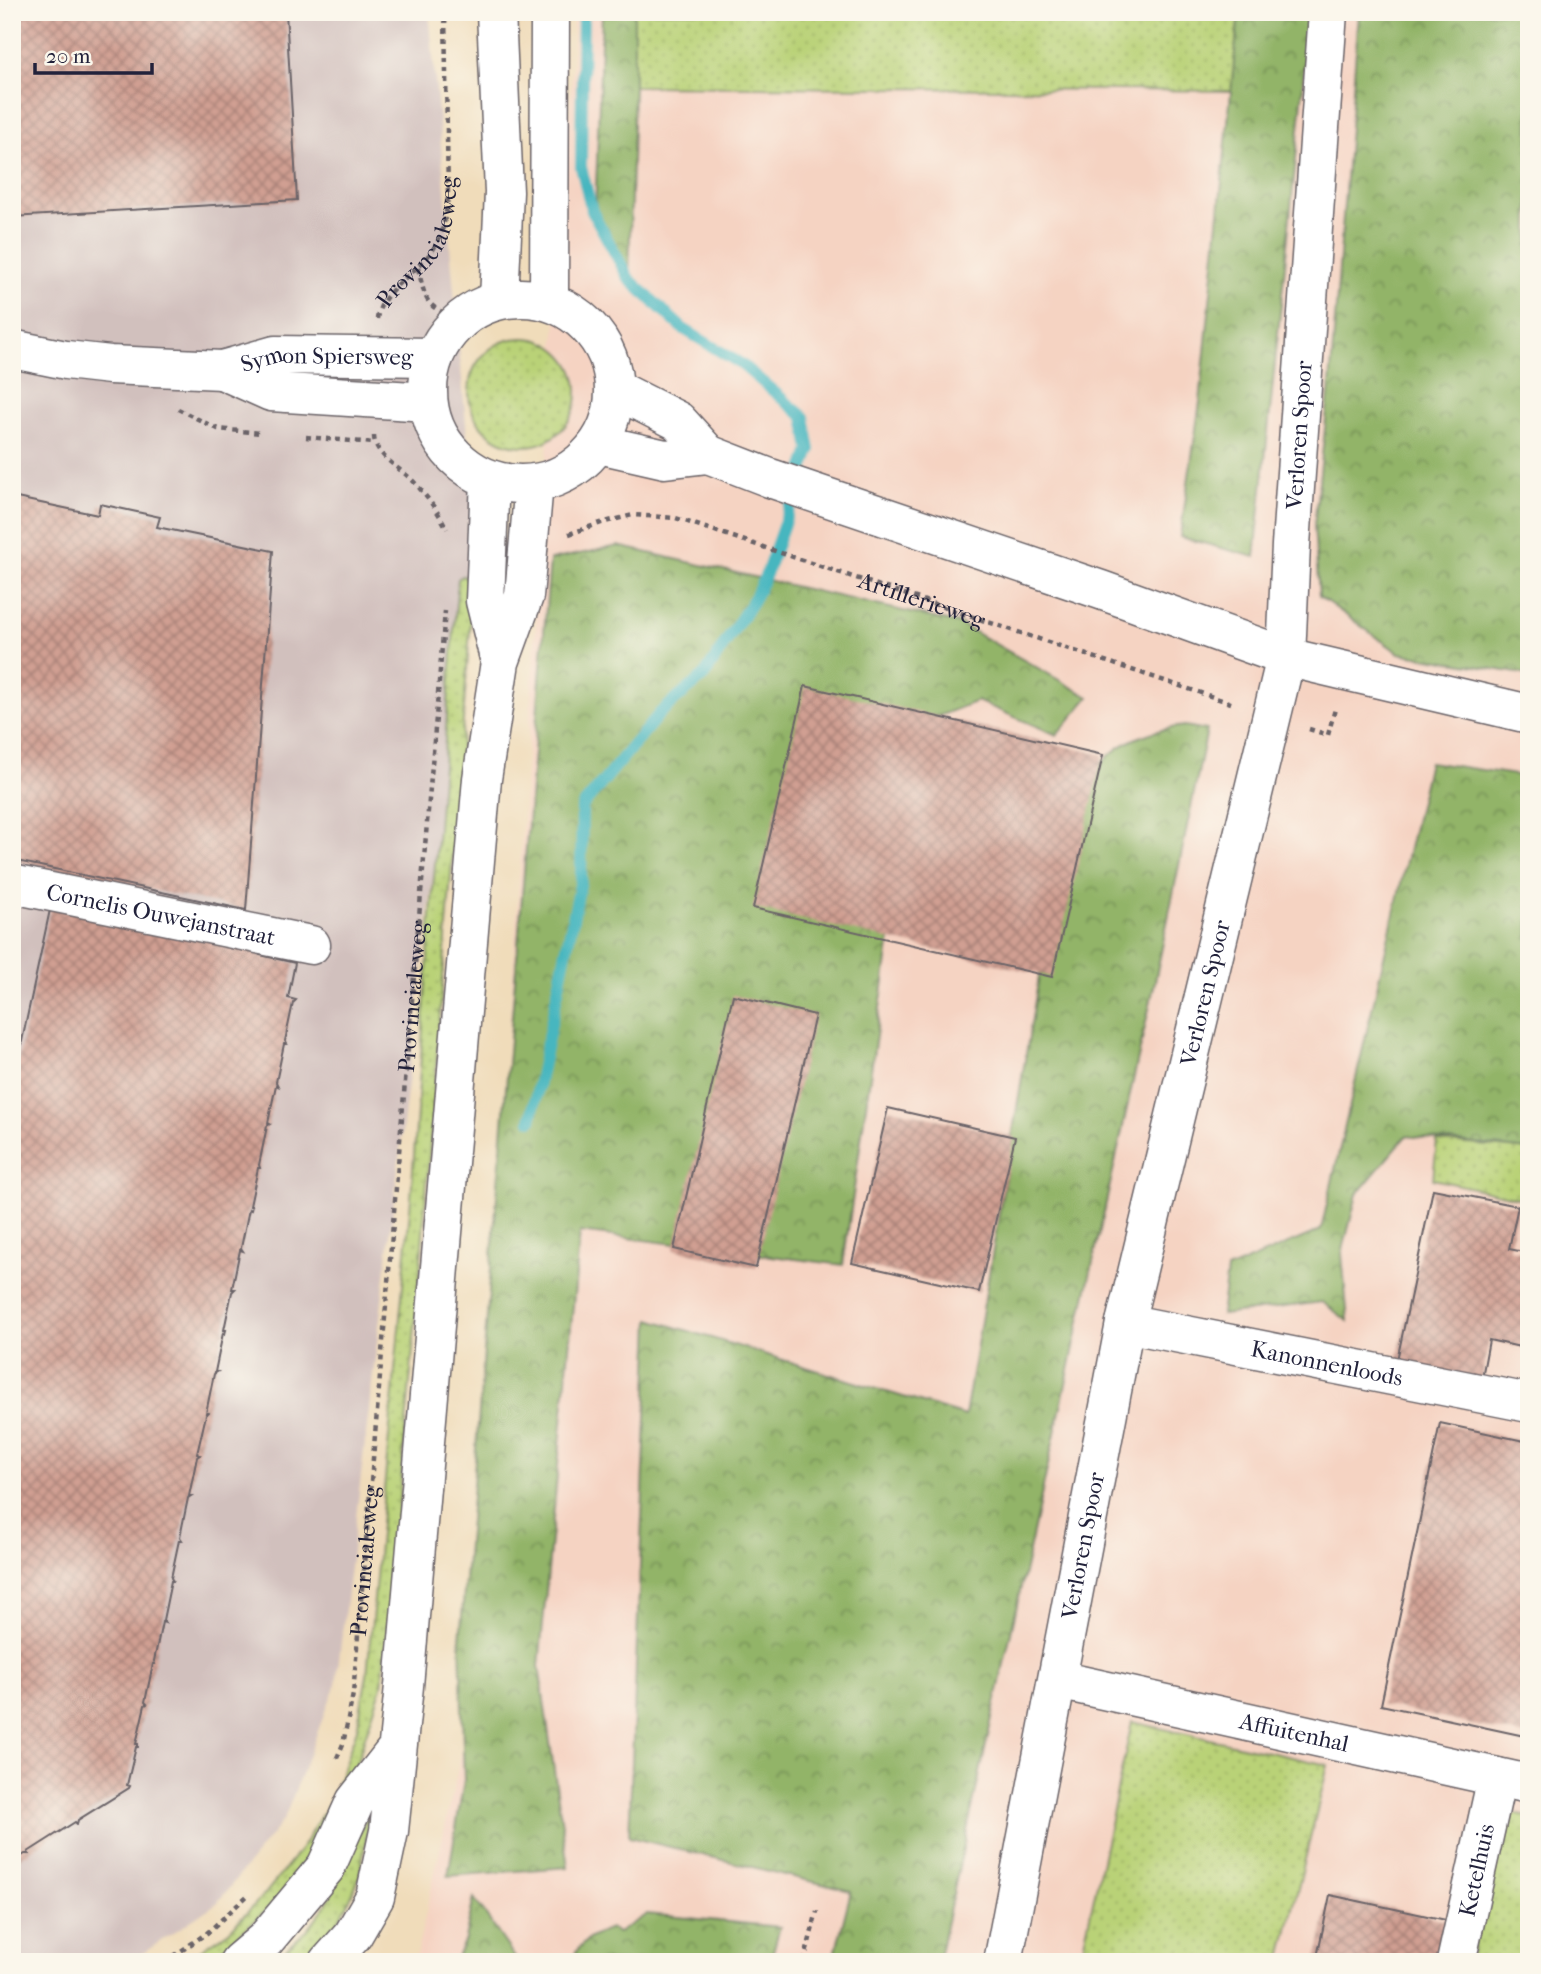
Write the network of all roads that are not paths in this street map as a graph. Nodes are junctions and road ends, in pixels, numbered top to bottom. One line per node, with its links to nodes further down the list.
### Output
1 (496, 12): 4 (street)
2 (550, 12): 5 (street)
3 (1328, 12): 15 (street, Verloren Spoor)
4 (499, 300): 5 (street); 7 (street)
5 (549, 301): 9 (street)
6 (12, 349): 8 (street, Symon Spiersweg)
7 (434, 357): 8 (street, Symon Spiersweg); 10 (street)
8 (222, 370): 10 (street, Symon Spiersweg)
9 (615, 389): 11 (street); 12 (street)
10 (428, 402): 13 (street)
11 (598, 444): 12 (street); 14 (street)
12 (708, 454): 15 (street)
13 (489, 479): 14 (street); 16 (street)
14 (534, 483): 16 (street)
15 (1286, 657): 17 (street); 20 (street, Verloren Spoor)
16 (499, 662): 23 (street)
17 (1529, 714)
18 (12, 884): 19 (street, Cornelis Ouwejanstraat)
19 (311, 945)
20 (1125, 1323): 21 (street, Kanonnenloods); 22 (street, Verloren Spoor)
21 (1529, 1403)
22 (1058, 1680): 24 (street, Affuitenhal); 27 (street, Verloren Spoor)
23 (396, 1750): 25 (street); 26 (street)
24 (1513, 1780): 28 (street, Ketelhuis)
25 (239, 1962)
26 (329, 1962)
27 (1003, 1962)
28 (1456, 1962)

